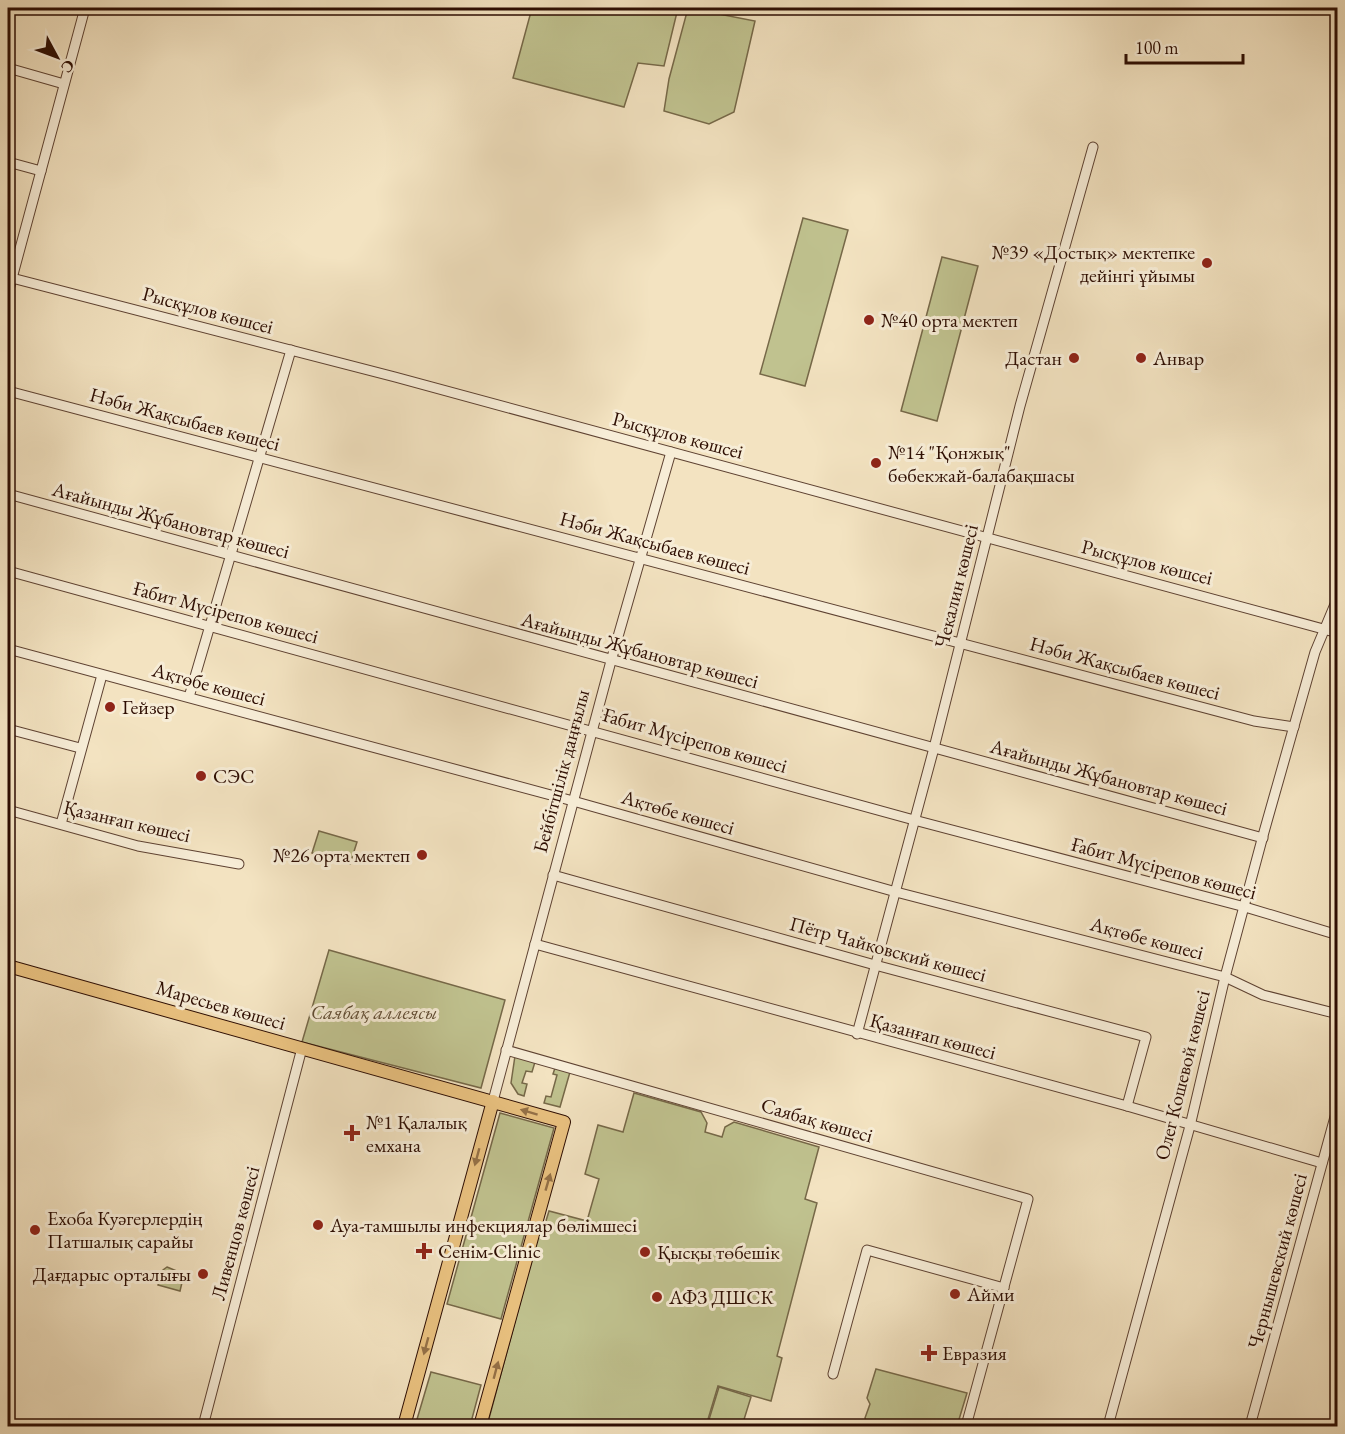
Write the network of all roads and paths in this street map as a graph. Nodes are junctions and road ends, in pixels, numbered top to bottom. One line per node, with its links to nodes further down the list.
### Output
1 (85, 8): 3 (street)
2 (8, 68): 3 (street)
3 (64, 84): 6 (street)
4 (1093, 147): 14 (street, Чекалин көшесі)
5 (8, 162): 6 (street)
6 (41, 171): 7 (street)
7 (10, 277): 8 (street); 9 (street, Рысқұлов көшсеі)
8 (8, 293)
9 (291, 350): 11 (street, Рысқұлов көшсеі); 12 (street)
10 (8, 391): 12 (street, Нәби Жақсыбаев көшесі)
11 (671, 452): 14 (street, Рысқұлов көшсеі); 16 (street, Бейбітшілік даңғылы)
12 (259, 457): 15 (street); 16 (street, Нәби Жақсыбаев көшесі)
13 (8, 494): 15 (street, Ағайынды Жұбановтар көшесі)
14 (987, 538): 20 (street, Рысқұлов көшсеі); 22 (street, Чекалин көшесі)
15 (230, 555): 19 (street); 24 (street, Ағайынды Жұбановтар көшесі)
16 (641, 557): 22 (street, Нәби Жақсыбаев көшесі); 24 (street, Бейбітшілік даңғылы)
17 (8, 571): 19 (street, Ғабит Мүсірепов көшесі)
18 (1338, 597): 20 (street, Олег Кошевой көшесі)
19 (209, 627): 26 (street); 29 (street, Ғабит Мүсірепов көшесі)
20 (1325, 630): 21 (street, Рысқұлов көшсеі); 27 (street, Олег Кошевой көшесі)
21 (1338, 633)
22 (961, 643): 27 (street, Нәби Жақсыбаев көшесі); 31 (street, Чекалин көшесі)
23 (8, 649): 25 (street, Ақтөбе көшесі)
24 (611, 661): 29 (street, Бейбітшілік даңғылы); 31 (street, Ағайынды Жұбановтар көшесі)
25 (102, 675): 26 (street, Ақтөбе көшесі); 30 (street)
26 (189, 697): 32 (street, Ақтөбе көшесі)
27 (1294, 727): 36 (street, Олег Кошевой көшесі)
28 (8, 729): 30 (street)
29 (592, 730): 32 (street, Бейбітшілік даңғылы); 34 (street, Ғабит Мүсірепов көшесі)
30 (80, 748): 35 (street)
31 (934, 748): 34 (street, Чекалин көшесі); 36 (street, Ағайынды Жұбановтар көшесі)
32 (573, 801): 38 (street, Бейбітшілік даңғылы); 39 (street, Ақтөбе көшесі)
33 (8, 810): 35 (street, Қазанғап көшесі)
34 (914, 820): 39 (street, Чекалин көшесі); 40 (street, Ғабит Мүсірепов көшесі)
35 (61, 824): 37 (street, Қазанғап көшесі)
36 (1263, 838): 40 (street, Олег Кошевой көшесі)
37 (239, 864)
38 (554, 875): 42 (street, Бейбітшілік даңғылы); 43 (street, Пётр Чайковский көшесі)
39 (896, 891): 43 (street, Чекалин көшесі); 45 (street, Ақтөбе көшесі)
40 (1245, 907): 41 (street, Ғабит Мүсірепов көшесі); 45 (street, Олег Кошевой көшесі)
41 (1338, 935)
42 (535, 944): 47 (street, Қазанғап көшесі); 49 (street, Бейбітшілік даңғылы)
43 (875, 965): 47 (street, Чекалин көшесі); 51 (street, Пётр Чайковский көшесі)
44 (8, 966): 48 (main road, Маресьев көшесі)
45 (1225, 977): 46 (street, Ақтөбе көшесі); 53 (street, Олег Кошевой көшесі)
46 (1338, 1014)
47 (857, 1034): 51 (street, Қазанғап көшесі)
48 (302, 1048): 50 (main road, Маресьев көшесі); 57 (street, Ливенцов көшесі)
49 (507, 1050): 50 (street, Бейбітшілік даңғылы); 55 (street, Саябақ көшесі)
50 (493, 1101): 58 (main road, Бейбітшілік даңғылы, one-way to 58); 59 (main road, one-way to 50)
51 (1127, 1106): 53 (street, Қазанғап көшесі)
52 (1338, 1106): 54 (street, Чернышевский көшесі)
53 (1190, 1125): 54 (street, Қазанғап көшесі); 61 (street, Олег Кошевой көшесі)
54 (1322, 1163): 62 (street, Чернышевский көшесі)
55 (1004, 1288): 56 (street); 60 (street, Саябақ көшесі)
56 (833, 1374)
57 (203, 1426)
58 (404, 1426)
59 (480, 1426)
60 (966, 1426)
61 (1108, 1426)
62 (1250, 1426)

